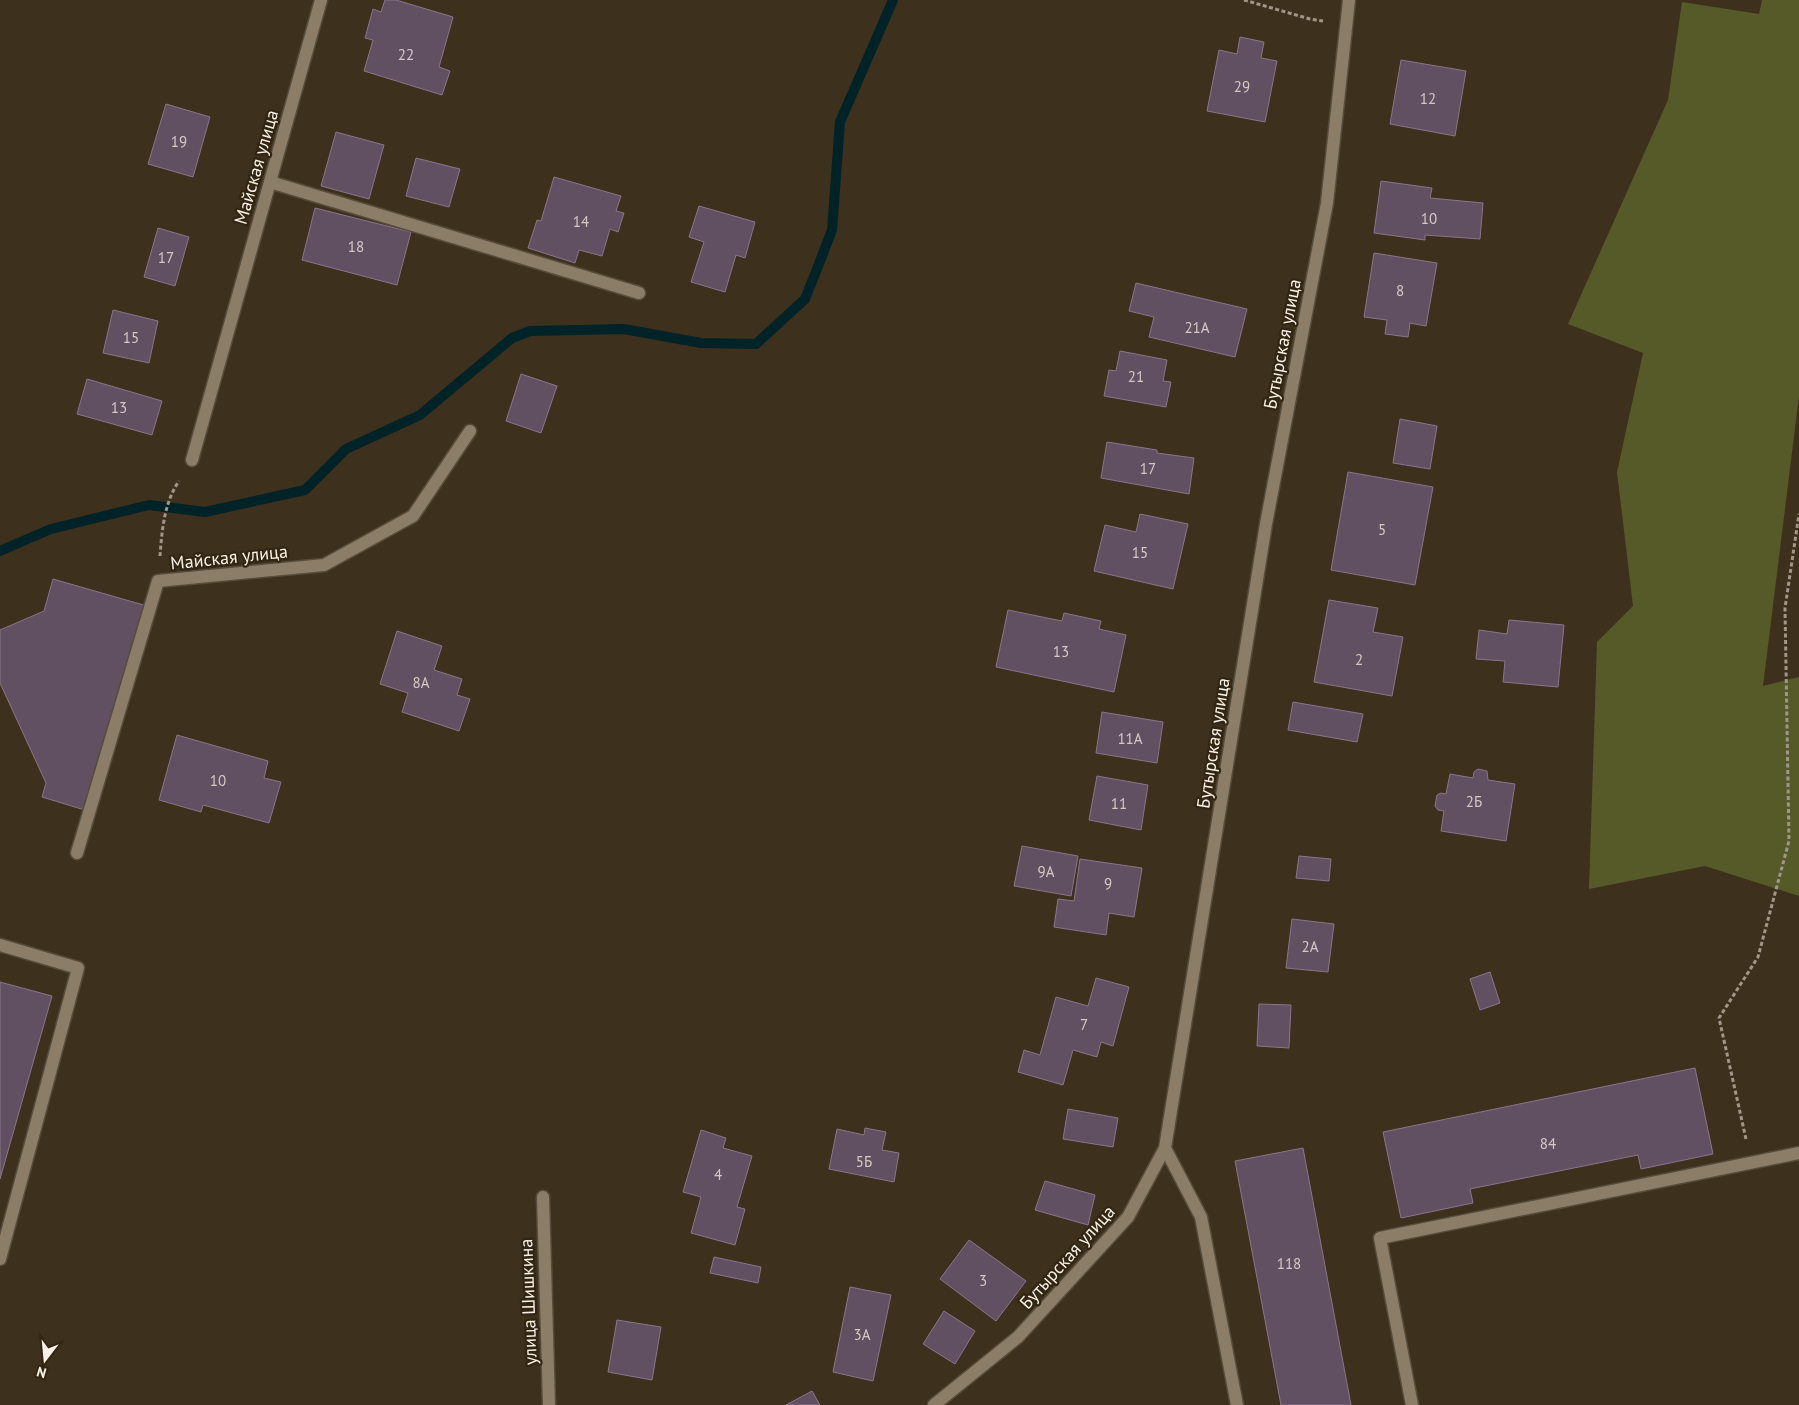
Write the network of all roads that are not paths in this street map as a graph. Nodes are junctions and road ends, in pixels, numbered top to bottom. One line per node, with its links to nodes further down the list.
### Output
1 (321, 0): 3 (street, Майская улица)
2 (1349, 0): 9 (street, Бутырская улица)
3 (270, 182): 4 (street); 6 (street, Майская улица)
4 (639, 293)
5 (470, 431): 7 (street, Майская улица)
6 (192, 460)
7 (77, 853)
8 (0, 945): 12 (street)
9 (1165, 1148): 14 (street, Бутырская улица); 15 (street)
10 (1799, 1153): 16 (street)
11 (543, 1197): 13 (street, улица Шишкина)
12 (0, 1259)
13 (549, 1405)
14 (934, 1405)
15 (1237, 1405)
16 (1412, 1405)

